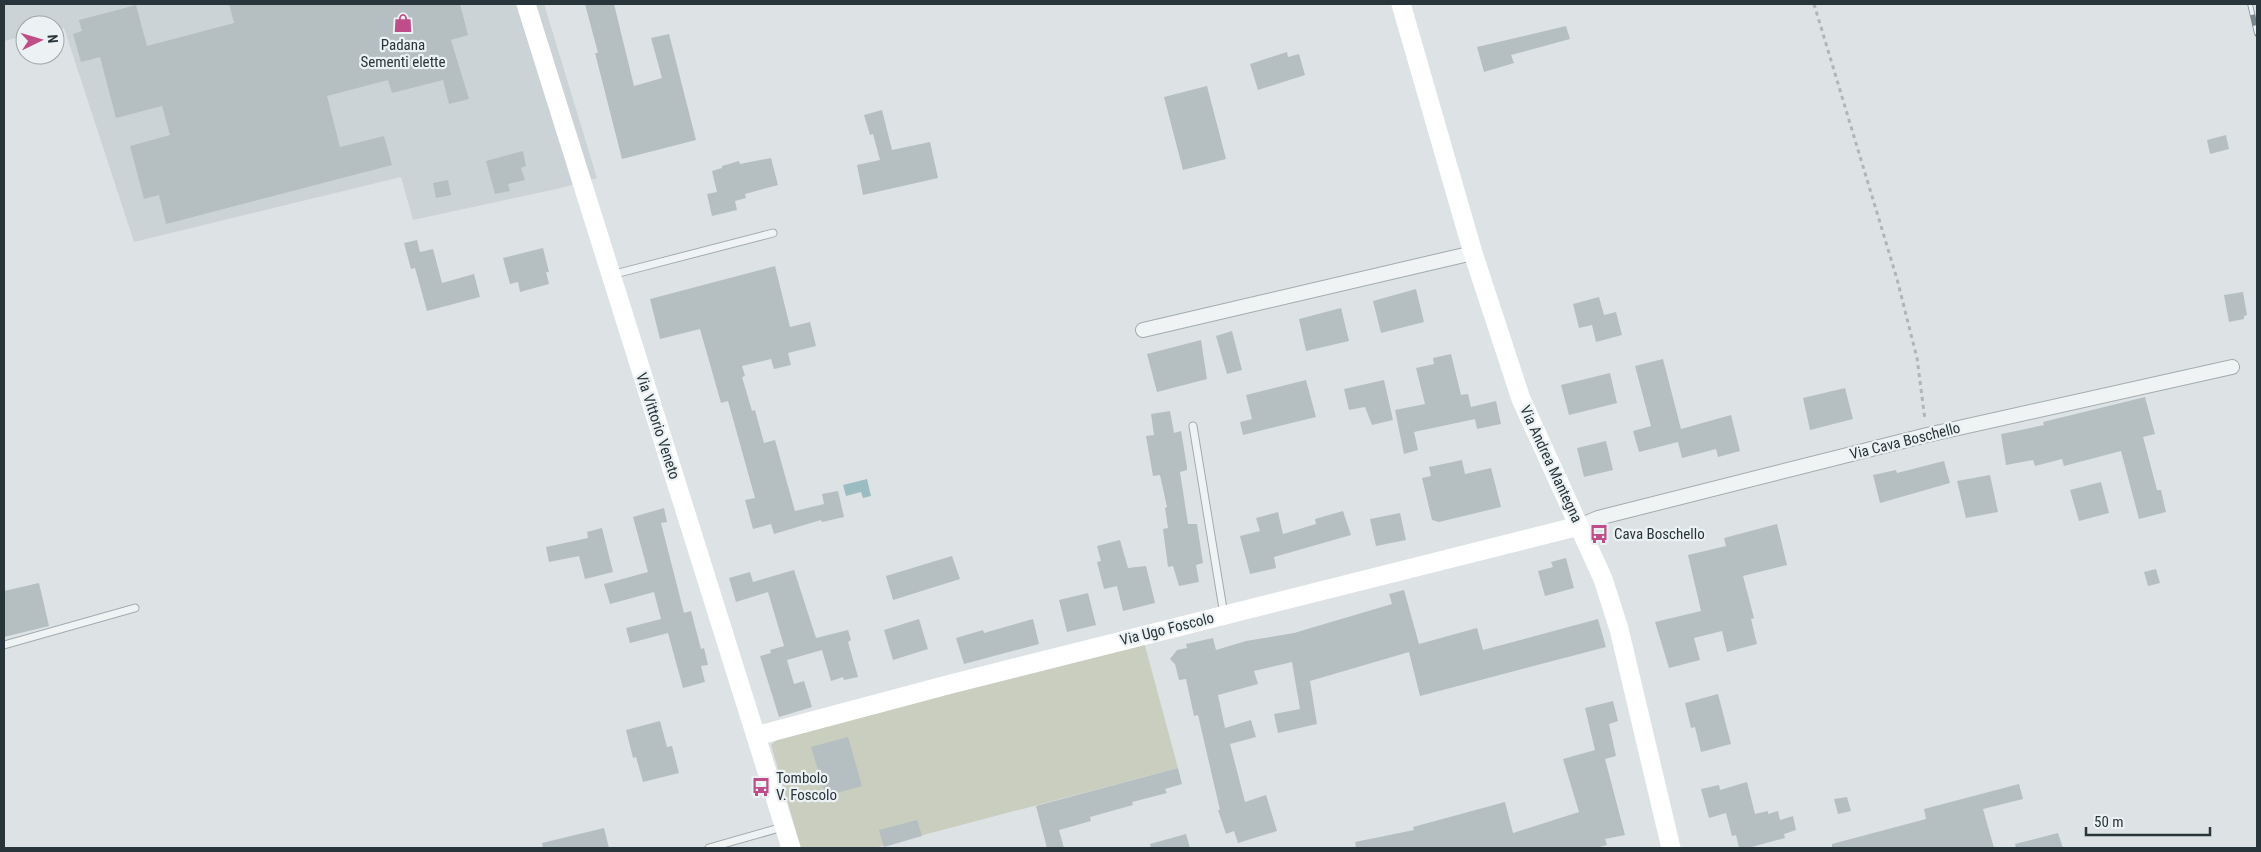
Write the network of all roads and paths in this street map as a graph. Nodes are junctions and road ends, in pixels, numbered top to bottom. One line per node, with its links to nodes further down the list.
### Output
1 (526, 4): 6 (main road, Via Vittorio Veneto)
2 (1401, 4): 5 (main road, Via Andrea Mantegna)
3 (1814, 4): 10 (path)
4 (773, 233): 6 (lane)
5 (1473, 253): 7 (street); 11 (main road, Via Andrea Mantegna)
6 (611, 275): 15 (main road, Via Vittorio Veneto)
7 (1143, 330)
8 (2232, 367): 10 (street, Via Cava Boschello)
9 (1193, 426): 13 (lane)
10 (1927, 435): 11 (street, Via Cava Boschello)
11 (1579, 526): 13 (main road, Via Ugo Foscolo); 19 (main road, Via Andrea Mantegna)
12 (135, 608): 14 (lane)
13 (1224, 615): 15 (main road, Via Ugo Foscolo)
14 (4, 644)
15 (756, 736): 16 (main road, Via Vittorio Veneto)
16 (784, 826): 17 (lane); 18 (main road, Via Vittorio Veneto)
17 (709, 848)
18 (791, 848)
19 (1671, 848)

